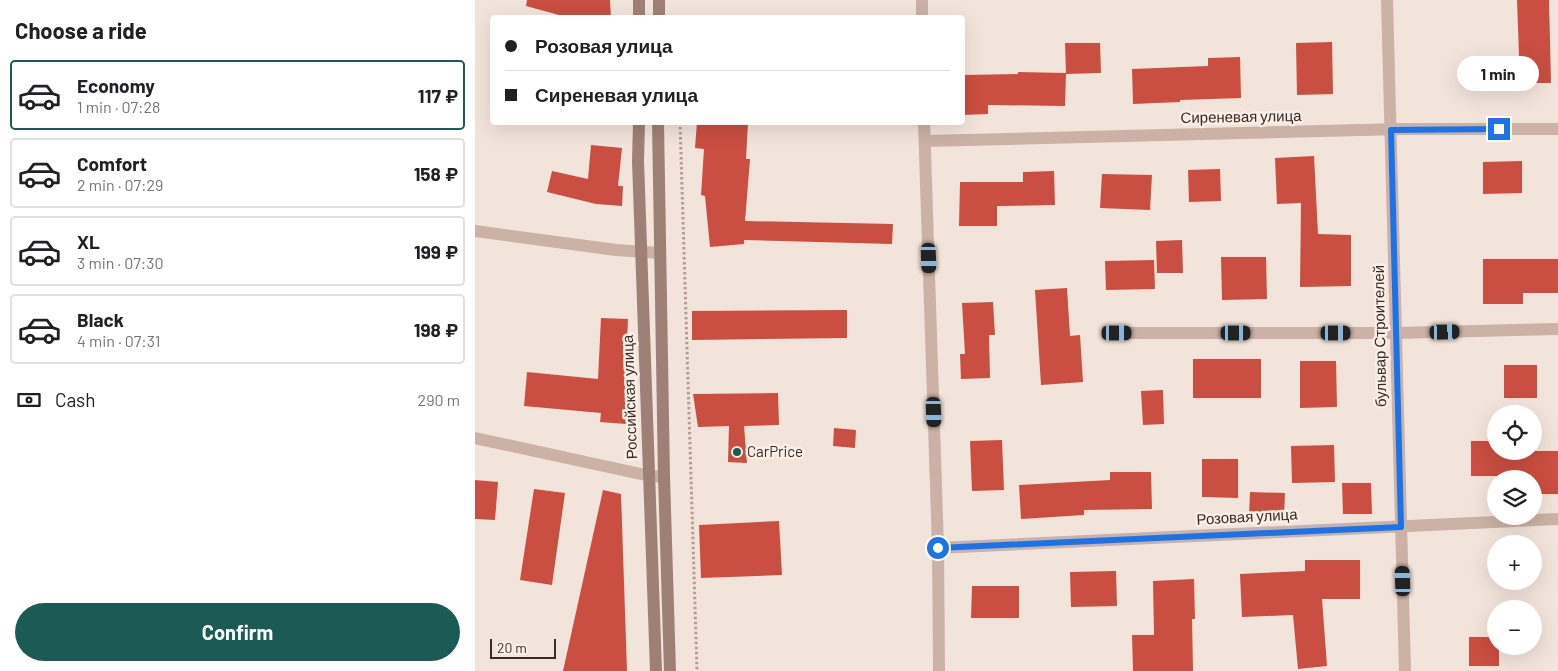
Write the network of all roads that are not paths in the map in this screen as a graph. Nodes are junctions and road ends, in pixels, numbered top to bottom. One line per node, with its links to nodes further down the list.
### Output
1 (639, 0): 5 (main road)
2 (659, 0): 6 (main road)
3 (922, 0): 7 (street)
4 (1387, 0): 12 (street, бульвар Строителей)
5 (639, 15)
6 (659, 15)
7 (922, 15)
8 (639, 125): 15 (main road, Российская улица)
9 (658, 125): 16 (main road)
10 (924, 125): 13 (street)
11 (1558, 129): 12 (street, Сиреневая улица)
12 (1391, 130): 13 (street, Сиреневая улица); 19 (street, бульвар Строителей)
13 (925, 141): 25 (street)
14 (475, 231): 15 (street)
15 (641, 252): 16 (street); 21 (main road, Российская улица)
16 (660, 253): 22 (main road)
17 (1558, 328): 19 (street)
18 (1117, 333): 19 (street)
19 (1396, 333): 24 (street, бульвар Строителей)
20 (475, 438): 21 (street)
21 (649, 476): 22 (street); 26 (main road, Российская улица)
22 (664, 477): 27 (main road)
23 (1558, 519): 24 (street, Розовая улица)
24 (1401, 527): 25 (street, Розовая улица); 29 (street, бульвар Строителей)
25 (938, 548): 28 (street)
26 (656, 671)
27 (670, 671)
28 (939, 671)
29 (1405, 671)

